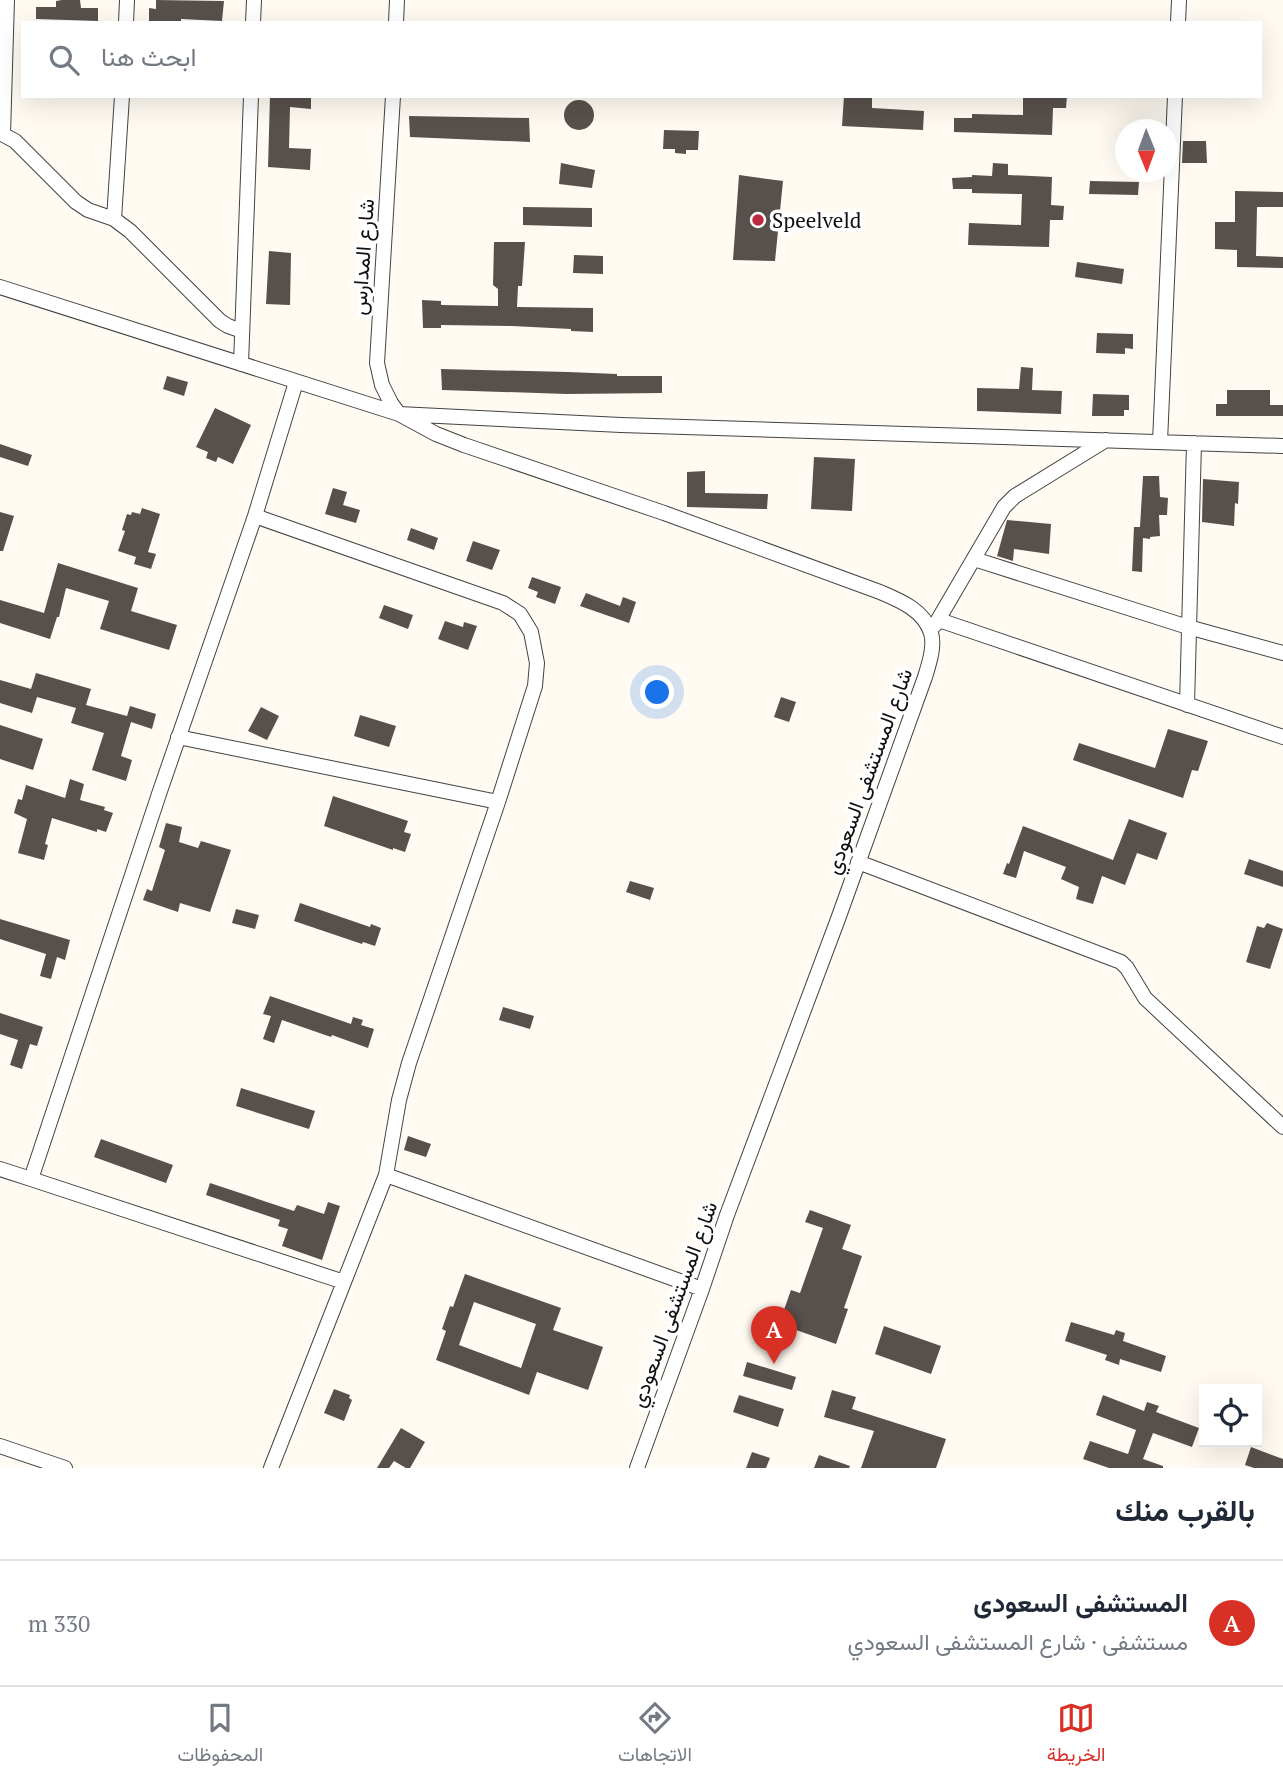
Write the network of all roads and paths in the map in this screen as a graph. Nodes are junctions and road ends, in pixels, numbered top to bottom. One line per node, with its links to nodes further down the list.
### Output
1 (7, 0): 10 (street)
2 (127, 0): 6 (street)
3 (254, 0): 7 (street)
4 (397, 0): 8 (street)
5 (1178, 0): 9 (street)
6 (126, 21)
7 (253, 21)
8 (396, 21)
9 (1178, 21)
10 (3, 37): 15 (street)
11 (122, 98): 16 (street)
12 (251, 98): 18 (street)
13 (393, 98): 21 (street, شارع المدارس)
14 (1174, 98): 23 (street)
15 (2, 133): 16 (street)
16 (114, 219): 18 (street)
17 (0, 288): 19 (street)
18 (243, 331): 19 (street)
19 (241, 364): 20 (street)
20 (296, 382): 21 (street); 26 (street)
21 (399, 414): 22 (street); 28 (street)
22 (1106, 440): 23 (street); 27 (street)
23 (1160, 442): 24 (street)
24 (1194, 443): 25 (street); 29 (street)
25 (1283, 446)
26 (255, 516): 32 (street); 34 (street)
27 (974, 559): 28 (street); 29 (street)
28 (935, 626): 31 (street); 35 (street, شارع المستشفى السعودي)
29 (1188, 627): 30 (street); 31 (street)
30 (1283, 653)
31 (1187, 705): 33 (street)
32 (178, 737): 34 (street); 39 (street)
33 (1283, 737)
34 (498, 802): 38 (street)
35 (858, 862): 36 (street); 41 (street, شارع المستشفى السعودي)
36 (1283, 1127)
37 (0, 1169): 39 (street)
38 (386, 1175): 40 (street); 41 (street)
39 (31, 1179): 40 (street)
40 (344, 1282): 44 (street)
41 (702, 1289): 45 (street, شارع المستشفى السعودي)
42 (1, 1448): 43 (street)
43 (65, 1468)
44 (271, 1468)
45 (637, 1468)

